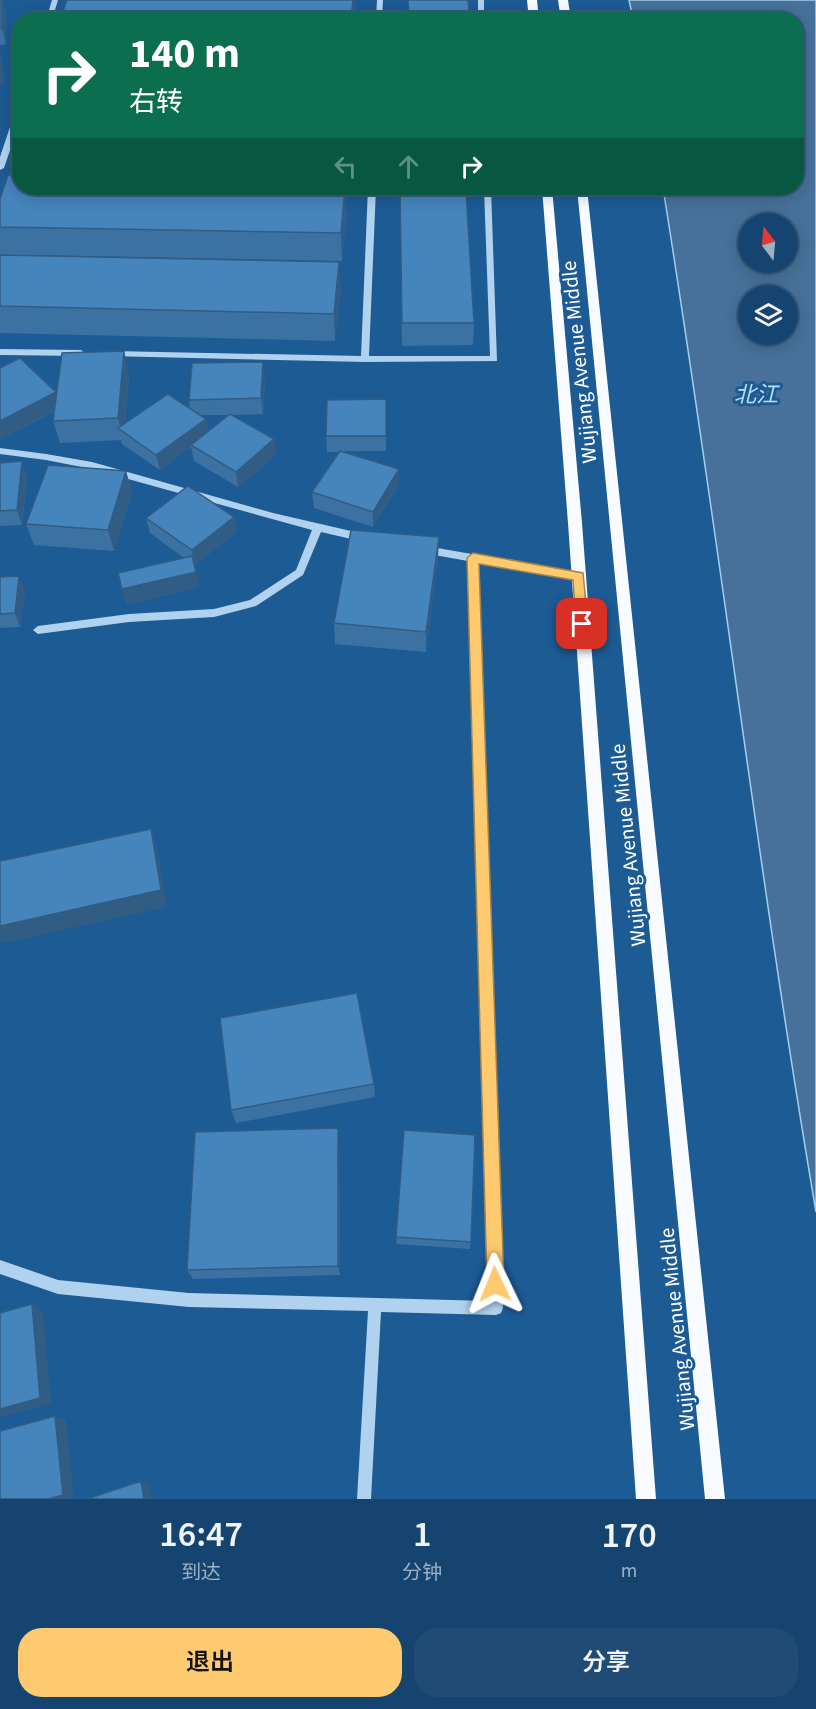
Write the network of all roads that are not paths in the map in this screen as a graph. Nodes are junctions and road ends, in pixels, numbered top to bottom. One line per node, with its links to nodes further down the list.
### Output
1 (12, 132): 2 (street)
2 (0, 167)
3 (372, 195): 10 (street)
4 (488, 195): 10 (street)
5 (548, 195): 16 (main road, Wujiang Avenue Middle)
6 (583, 195): 22 (main road, Wujiang Avenue Middle)
7 (0, 352): 8 (street)
8 (94, 354)
9 (106, 354): 10 (street)
10 (365, 358)
11 (0, 451): 12 (street)
12 (317, 530): 13 (street); 17 (street)
13 (373, 540)
14 (417, 548): 15 (street)
15 (473, 558): 16 (street); 19 (street)
16 (579, 576): 21 (main road, Wujiang Avenue Middle)
17 (38, 630)
18 (0, 1267): 19 (street)
19 (375, 1305): 20 (street)
20 (364, 1499)
21 (646, 1499)
22 (715, 1499)

